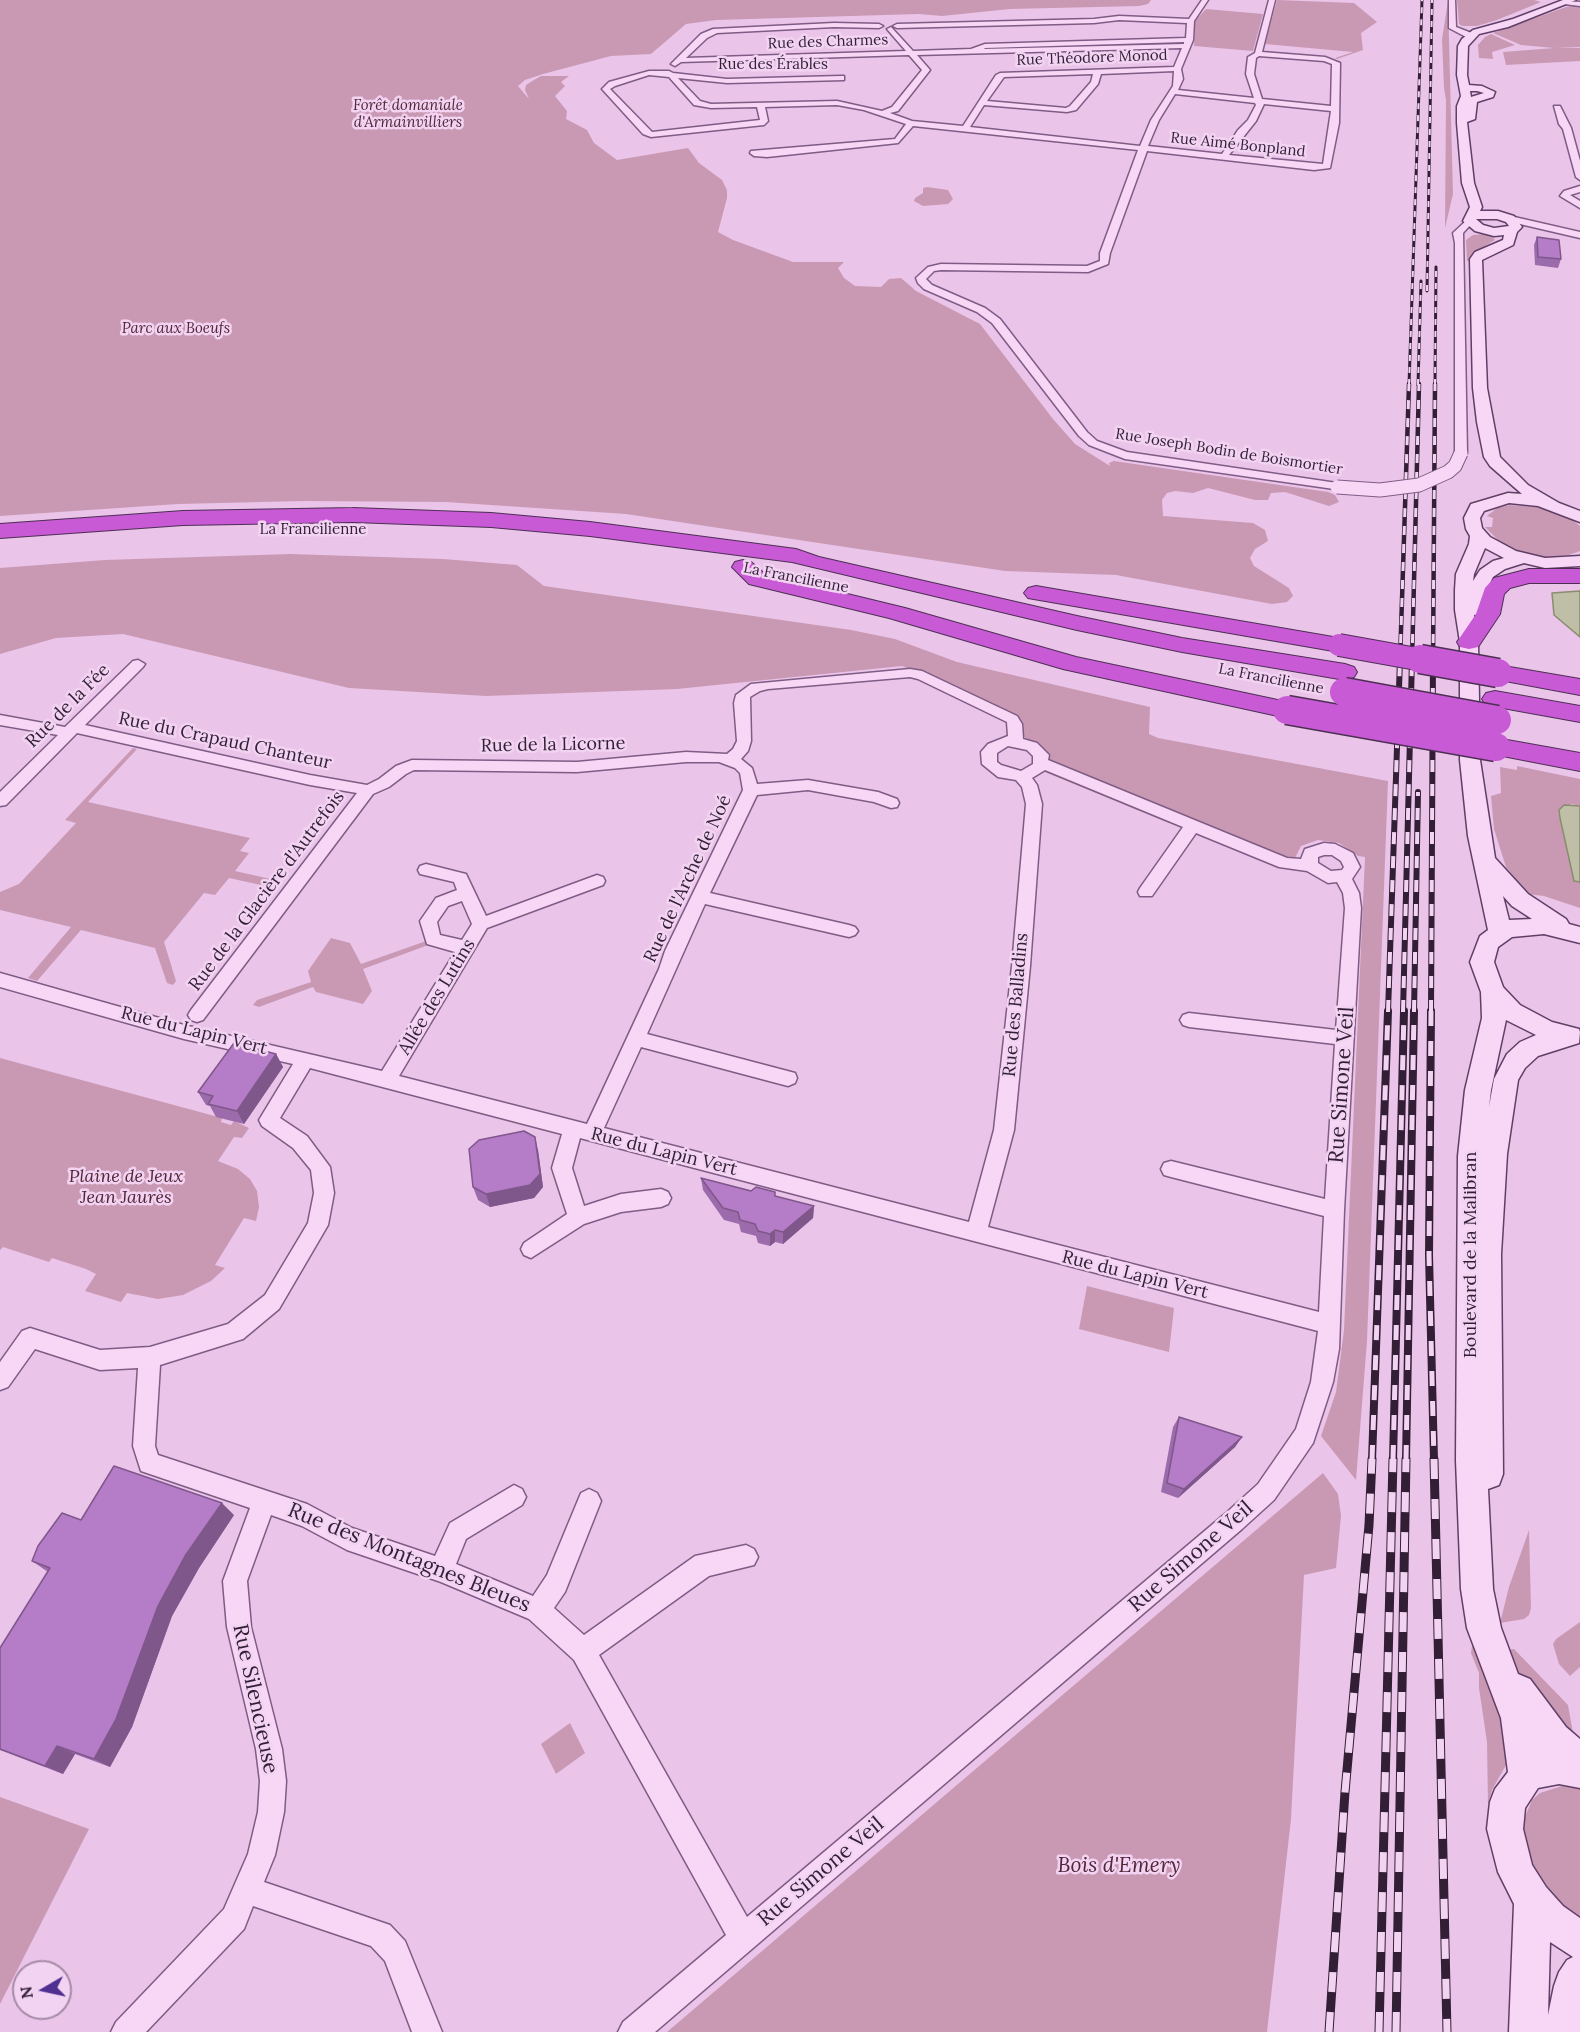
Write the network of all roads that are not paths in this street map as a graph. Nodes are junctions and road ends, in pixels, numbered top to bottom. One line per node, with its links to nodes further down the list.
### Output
1 (1205, 0): 6 (street, Rue Joseph Bodin de Boismortier)
2 (1272, 0): 11 (street)
3 (1452, 0): 8 (street)
4 (1569, 2): 5 (street); 8 (main road)
5 (1580, 4)
6 (1191, 21): 7 (street); 9 (street, Rue Joseph Bodin de Boismortier)
7 (894, 27): 10 (street); 13 (street)
8 (1476, 35): 18 (main road); 20 (main road)
9 (1188, 43): 12 (street, Rue des Charmes); 14 (street, Rue Joseph Bodin de Boismortier)
10 (911, 50): 12 (street, Rue des Charmes); 13 (street, Rue des Charmes); 28 (street)
11 (1258, 54): 22 (street); 27 (street, Rue Aimé Bonpland)
12 (1031, 55): 15 (street, Rue Théodore Monod); 23 (street, Rue Théodore Monod)
13 (682, 57): 16 (street)
14 (1177, 69): 15 (street, Rue Théodore Monod); 19 (street, Rue Joseph Bodin de Boismortier)
15 (1098, 71): 23 (street)
16 (669, 73): 17 (street, Rue des Érables); 24 (street); 24 (street, Rue des Érables)
17 (834, 87)
18 (1466, 90): 20 (main road); 32 (main road)
19 (1174, 92): 22 (street); 31 (street, Rue Joseph Bodin de Boismortier)
20 (1481, 92): 32 (main road)
21 (827, 95): 25 (street)
22 (1259, 102): 27 (street); 34 (street)
23 (983, 103): 30 (street, Rue Théodore Monod)
24 (761, 105): 25 (street)
25 (822, 107): 28 (street)
26 (1557, 108): 35 (street)
27 (1333, 109): 34 (street, Rue Aimé Bonpland)
28 (883, 113): 29 (street)
29 (911, 123): 30 (street); 33 (street)
30 (965, 129): 31 (street)
31 (1144, 148): 34 (street, Rue Aimé Bonpland); 45 (street, Rue Joseph Bodin de Boismortier, bridge)
32 (1466, 148): 37 (main road)
33 (754, 153)
34 (1224, 157)
35 (1580, 177)
36 (1580, 189): 38 (street)
37 (1473, 196): 39 (main road); 40 (main road)
38 (1580, 205)
39 (1471, 218): 40 (main road); 43 (main road); 45 (street, Rue Joseph Bodin de Boismortier)
40 (1508, 223): 42 (street); 43 (main road); 46 (main road)
41 (1574, 223): 42 (street)
42 (1554, 228): 44 (street)
43 (1491, 231): 45 (street); 46 (main road)
44 (1580, 235)
45 (1460, 243)
46 (1493, 249): 47 (main road)
47 (1485, 422): 48 (main road); 49 (main road)
48 (1498, 500): 49 (main road); 51 (main road)
49 (1570, 511)
50 (0, 531): 53 (highway, La Francilienne)
51 (1479, 535): 54 (main road); 57 (main road)
52 (0, 543): 56 (highway, La Francilienne)
53 (796, 556): 59 (highway, La Francilienne); 60 (highway, bridge)
54 (1521, 559): 55 (main road); 57 (main road)
55 (1577, 566): 57 (highway)
56 (743, 567): 59 (highway, La Francilienne); 68 (highway, bridge)
57 (1469, 642): 76 (main road)
58 (138, 664): 64 (street, Rue de la Fée)
59 (1344, 682): 61 (highway, La Francilienne, bridge)
60 (1580, 687)
61 (1496, 710): 62 (highway, La Francilienne); 65 (highway, La Francilienne)
62 (1580, 714)
63 (0, 720): 64 (street, Rue du Crapaud Chanteur)
64 (72, 731): 72 (street, Rue du Crapaud Chanteur); 73 (street, Rue de la Fée)
65 (1580, 735)
66 (1016, 741): 67 (street); 69 (street); 70 (street)
67 (730, 760): 71 (street, Rue de l'Arche de Noé); 72 (street, Rue de la Licorne)
68 (1580, 762)
69 (1041, 763): 70 (street); 75 (street)
70 (1021, 776): 106 (street, Rue des Balladins)
71 (751, 789): 74 (street); 83 (street, Rue de l'Arche de Noé)
72 (368, 790): 91 (street, Rue de la Glacière d'Autrefois)
73 (0, 801)
74 (891, 803)
75 (1192, 826): 77 (street); 81 (street)
76 (1486, 861): 86 (main road); 87 (main road)
77 (1311, 866): 79 (street); 79 (street)
78 (426, 870): 82 (street, Allée des Lutins)
79 (1342, 877): 97 (street, Rue Simone Veil)
80 (597, 881): 84 (street)
81 (1146, 892)
82 (467, 893): 84 (street, Allée des Lutins); 88 (street)
83 (700, 897): 85 (street); 96 (street, Rue de l'Arche de Noé)
84 (481, 924): 88 (street, Allée des Lutins)
85 (849, 931)
86 (1500, 932): 87 (main road); 90 (main road)
87 (1572, 932)
88 (467, 948): 100 (street, Allée des Lutins)
89 (0, 980): 93 (street, Rue du Lapin Vert)
90 (1493, 992): 95 (main road); 114 (main road, Boulevard de la Malibran)
91 (197, 1015): 93 (street); 94 (street)
92 (1189, 1020): 97 (street)
93 (172, 1028): 94 (street, Rue du Lapin Vert)
94 (197, 1035): 98 (street, Rue du Lapin Vert)
95 (1575, 1037): 114 (main road, Boulevard de la Malibran)
96 (636, 1038): 99 (street); 101 (street, Rue de l'Arche de Noé)
97 (1344, 1038): 104 (street, Rue Simone Veil)
98 (305, 1059): 100 (street, Rue du Lapin Vert); 109 (street)
99 (788, 1078)
100 (386, 1081): 101 (street, Rue du Lapin Vert)
101 (583, 1131): 105 (street, Rue de l'Arche de Noé); 106 (street, Rue du Lapin Vert)
102 (1171, 1169): 104 (street)
103 (661, 1198): 105 (street)
104 (1334, 1210): 108 (street, Rue Simone Veil)
105 (578, 1217): 107 (street)
106 (976, 1234): 108 (street, Rue du Lapin Vert)
107 (531, 1249)
108 (1329, 1324): 125 (street, Rue Simone Veil)
109 (150, 1357): 110 (street); 112 (street, Rue des Montagnes Bleues)
110 (0, 1380)
111 (513, 1497): 116 (street)
112 (264, 1501): 116 (street, Rue des Montagnes Bleues); 123 (street, Rue Silencieuse)
113 (589, 1501): 117 (street)
114 (1475, 1521): 118 (main road, Boulevard de la Malibran)
115 (746, 1557): 119 (street)
116 (441, 1569): 117 (street, Rue des Montagnes Bleues)
117 (538, 1610): 119 (street, Rue des Montagnes Bleues)
118 (1487, 1640): 120 (main road, Boulevard de la Malibran); 122 (main road, Boulevard de la Malibran)
119 (583, 1651): 125 (street, Rue des Montagnes Bleues)
120 (1580, 1762)
121 (1580, 1770): 122 (main road)
122 (1526, 1776): 124 (main road)
123 (247, 1890): 128 (street, Rue Silencieuse); 129 (street)
124 (1533, 1900): 126 (main road); 131 (main road)
125 (743, 1938): 130 (street, Rue Simone Veil)
126 (1580, 1941)
127 (1580, 1973): 132 (main road)
128 (126, 2032)
129 (428, 2032)
130 (633, 2032)
131 (1528, 2032)
132 (1564, 2032)

